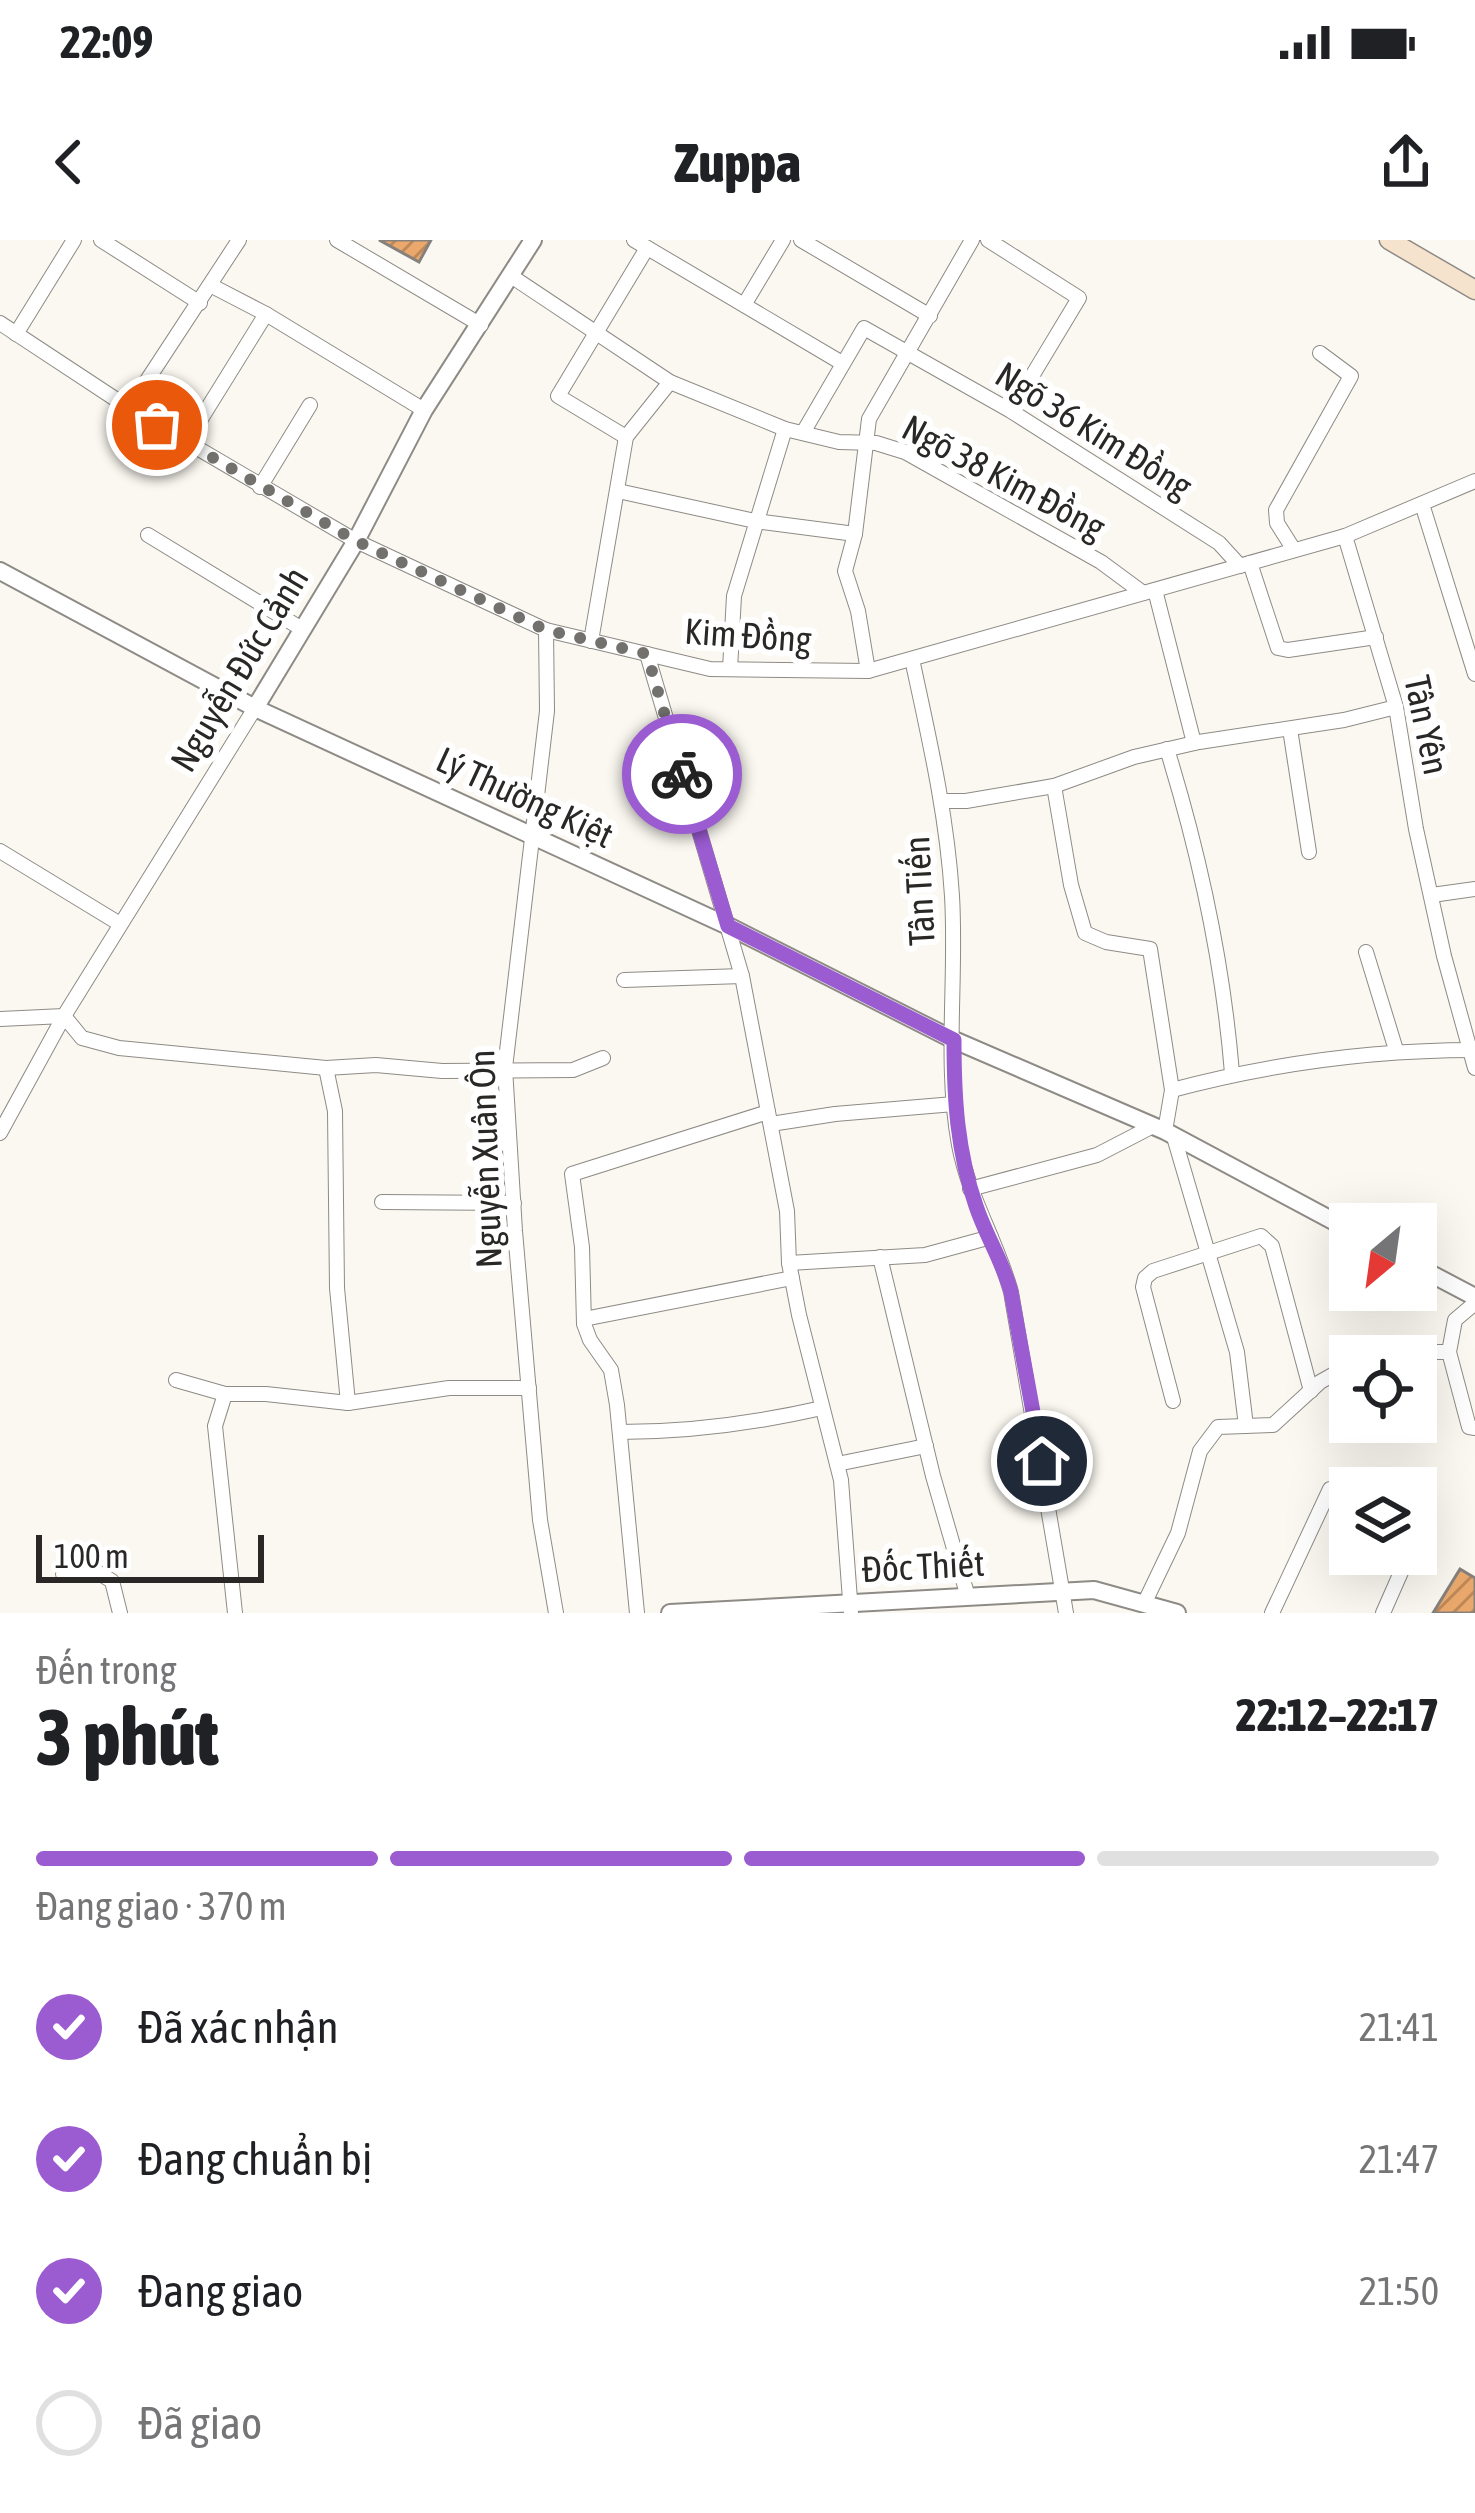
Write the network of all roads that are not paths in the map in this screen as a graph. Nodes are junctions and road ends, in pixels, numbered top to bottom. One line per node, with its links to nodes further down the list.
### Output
1 (74, 240): 22 (street)
2 (101, 240): 15 (street)
3 (239, 240): 13 (street)
4 (337, 240): 20 (street)
5 (533, 240): 12 (street, Nguyễn Đức Cảnh)
6 (783, 240): 16 (street)
7 (801, 240): 18 (street)
8 (972, 240): 18 (street)
9 (988, 240): 30 (street)
10 (1389, 240): 14 (main road)
11 (640, 244): 16 (street); 21 (street)
12 (511, 276): 20 (street, Nguyễn Đức Cảnh); 21 (street, Ngõ 38 Kim Đồng)
13 (212, 286): 15 (street); 17 (street)
14 (1475, 290)
15 (200, 303): 28 (street)
16 (744, 305): 25 (street)
17 (266, 314): 29 (street); 35 (street)
18 (930, 316): 24 (street)
19 (0, 323): 22 (street, Kim Đồng)
20 (482, 325): 29 (street, Nguyễn Đức Cảnh)
21 (598, 332): 26 (street, Ngõ 38 Kim Đồng); 33 (street)
22 (16, 334): 28 (street, Kim Đồng)
23 (1320, 353): 45 (street)
24 (908, 354): 25 (street, Ngõ 36 Kim Đồng); 30 (street, Ngõ 36 Kim Đồng); 34 (street)
25 (842, 363): 32 (street)
26 (670, 382): 31 (street, Ngõ 38 Kim Đồng); 33 (street)
27 (310, 405): 37 (street)
28 (129, 408): 35 (street, Kim Đồng)
29 (424, 410): 44 (street, Nguyễn Đức Cảnh)
30 (1011, 411): 46 (street, Ngõ 36 Kim Đồng)
31 (785, 428): 32 (street, Ngõ 38 Kim Đồng); 40 (street)
32 (804, 431): 34 (street, Ngõ 38 Kim Đồng)
33 (626, 437): 38 (street)
34 (866, 441): 41 (street); 48 (street, Ngõ 38 Kim Đồng)
35 (186, 442): 37 (street, Kim Đồng)
36 (1475, 482): 39 (street, Kim Đồng)
37 (260, 487): 44 (street, Kim Đồng)
38 (618, 491): 40 (street); 52 (street)
39 (1422, 504): 43 (street, Kim Đồng); 57 (street)
40 (755, 521): 41 (street); 55 (street)
41 (855, 533): 56 (street)
42 (148, 535): 49 (street)
43 (1345, 536): 45 (street, Kim Đồng); 51 (street, Tân Yên)
44 (356, 541): 49 (street, Nguyễn Đức Cảnh); 50 (street, Kim Đồng)
45 (1294, 550): 46 (street, Kim Đồng)
46 (1245, 564): 48 (street, Kim Đồng); 51 (street)
47 (0, 571): 59 (street, Lý Thường Kiệt)
48 (1149, 591): 54 (street, Kim Đồng); 61 (street)
49 (302, 629): 59 (street, Nguyễn Đức Cảnh)
50 (546, 630): 52 (street, Kim Đồng); 65 (street, Nguyễn Xuân Ôn)
51 (1376, 637): 58 (street, Tân Yên)
52 (591, 641): 53 (street, Kim Đồng)
53 (647, 654): 55 (street, Kim Đồng); 71 (street)
54 (912, 659): 56 (street, Kim Đồng); 64 (street, Tân Tiến)
55 (730, 669): 56 (street, Kim Đồng)
56 (868, 671)
57 (1475, 674)
58 (1396, 707): 60 (street); 69 (street, Tân Yên)
59 (255, 708): 65 (street, Lý Thường Kiệt); 70 (street, Nguyễn Đức Cảnh)
60 (1290, 729): 61 (street); 67 (street)
61 (1194, 743): 62 (street)
62 (1167, 749): 63 (street); 84 (street)
63 (1054, 786): 64 (street); 85 (street)
64 (943, 801): 77 (street, Tân Tiến)
65 (532, 838): 71 (street, Lý Thường Kiệt); 82 (street, Nguyễn Xuân Ôn)
66 (0, 851): 70 (street)
67 (1309, 852)
68 (1475, 889): 69 (street)
69 (1432, 895): 79 (street, Tân Yên)
70 (120, 924): 75 (street, Nguyễn Đức Cảnh)
71 (728, 926): 73 (street); 77 (street, Lý Thường Kiệt)
72 (1366, 952): 78 (street)
73 (742, 976): 74 (street); 87 (street)
74 (624, 980)
75 (64, 1016): 76 (street); 81 (street); 89 (street, Nguyễn Đức Cảnh)
76 (0, 1018)
77 (954, 1040): 86 (street, Tân Tiến); 88 (street, Lý Thường Kiệt)
78 (1396, 1050): 79 (street); 84 (street)
79 (1473, 1050): 83 (street, Tân Yên)
80 (603, 1058): 82 (street)
81 (326, 1068): 82 (street); 109 (street)
82 (506, 1068): 92 (street, Nguyễn Xuân Ôn)
83 (1475, 1068)
84 (1232, 1073): 85 (street)
85 (1172, 1090): 88 (street)
86 (954, 1105): 87 (street); 90 (street, Tân Tiến)
87 (770, 1118): 97 (street); 100 (street)
88 (1164, 1131): 90 (street); 93 (street, Lý Thường Kiệt); 95 (street)
89 (0, 1133)
90 (970, 1189): 94 (street, Tân Tiến)
91 (382, 1202): 92 (street)
92 (514, 1203): 105 (street, Nguyễn Xuân Ôn)
93 (1329, 1220)
94 (991, 1238): 96 (street); 119 (street, Tân Tiến)
95 (1210, 1256): 106 (street); 108 (street); 111 (street)
96 (880, 1258): 97 (street); 114 (street)
97 (790, 1271): 100 (street); 110 (street)
98 (1437, 1277): 99 (street)
99 (1475, 1300): 102 (street)
100 (584, 1319): 113 (street)
101 (1437, 1352): 102 (street)
102 (1449, 1352): 112 (street)
103 (1329, 1379): 106 (street)
104 (176, 1380): 107 (street)
105 (529, 1388): 109 (street); 126 (street, Nguyễn Xuân Ôn)
106 (1311, 1391): 111 (street)
107 (225, 1394): 109 (street); 125 (street)
108 (1173, 1401)
109 (348, 1403)
110 (822, 1408): 113 (street); 115 (street)
111 (1246, 1426): 121 (street)
112 (1475, 1428)
113 (620, 1432): 127 (street)
114 (926, 1445): 115 (street); 120 (street)
115 (836, 1464): 122 (street)
116 (1329, 1492): 131 (street)
117 (63, 1574): 124 (street)
118 (1400, 1575): 132 (street)
119 (1061, 1592): 120 (street, Đốc Thiết); 121 (street, Đốc Thiết); 129 (street, Tân Tiến)
120 (968, 1597): 122 (street, Đốc Thiết)
121 (1144, 1604): 130 (street, Đốc Thiết)
122 (851, 1608): 123 (street, Đốc Thiết)
123 (736, 1611): 128 (street, Đốc Thiết)
124 (120, 1613)
125 (235, 1613)
126 (556, 1613)
127 (637, 1613)
128 (670, 1613)
129 (1066, 1613)
130 (1177, 1613)
131 (1272, 1613)
132 (1383, 1613)

